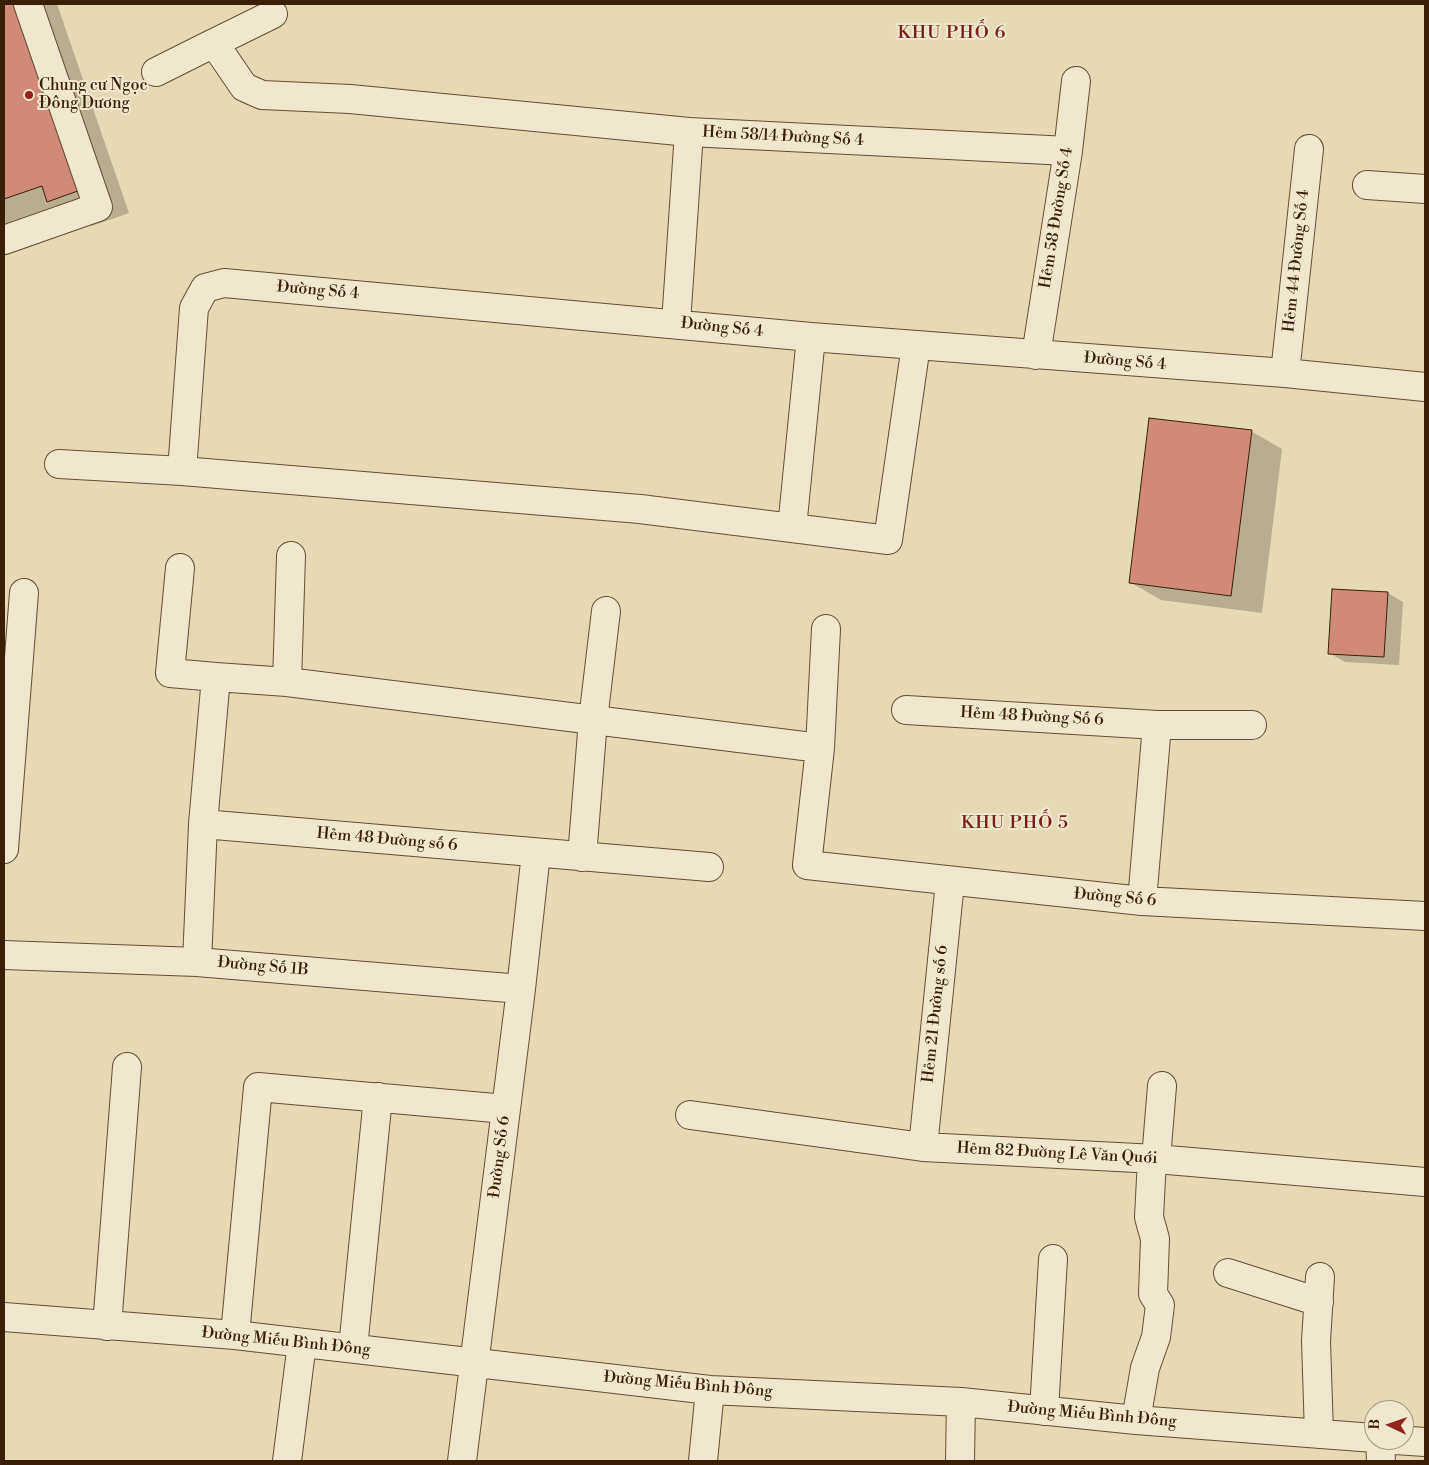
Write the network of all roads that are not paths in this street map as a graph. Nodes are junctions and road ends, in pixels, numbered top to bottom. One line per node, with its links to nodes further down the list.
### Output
1 (28, 4): 11 (street)
2 (273, 14): 3 (street)
3 (214, 43): 4 (street); 6 (street)
4 (156, 72)
5 (1076, 81): 8 (street, Hẻm 58 Đường Số 4)
6 (689, 132): 8 (street, Hẻm 58/14 Đường Số 4); 12 (street, Hẻm 58/14 Đường Số 4)
7 (1309, 149): 16 (street, Hẻm 44 Đường Số 4)
8 (1068, 151): 15 (street, Hẻm 58 Đường Số 4)
9 (1367, 185): 10 (street)
10 (1425, 189)
11 (4, 240)
12 (676, 323): 13 (street, Đường Số 4); 19 (street, Đường Số 4)
13 (811, 337): 14 (street, Đường Số 4); 20 (street)
14 (916, 345): 15 (street, Đường Số 4); 20 (street)
15 (1036, 355): 16 (street, Đường Số 4)
16 (1285, 373): 17 (street, Đường Số 4)
17 (1425, 387)
18 (58, 464): 19 (street)
19 (182, 471): 20 (street)
20 (792, 528)
21 (291, 556): 27 (street)
22 (180, 568): 26 (street)
23 (24, 593): 32 (street)
24 (606, 611): 29 (street)
25 (826, 629): 33 (street)
26 (216, 677): 27 (street); 34 (street)
27 (287, 682): 29 (street)
28 (906, 710): 30 (street, Hẻm 48 Đường Số 6)
29 (593, 720): 33 (street); 37 (street)
30 (1157, 725): 31 (street, Hẻm 48 Đường Số 6); 40 (street)
31 (1252, 725)
32 (8, 741): 35 (street)
33 (820, 748): 39 (street, Đường Số 6)
34 (203, 824): 36 (street, Hẻm 48 Đường số 6); 43 (street)
35 (4, 848)
36 (536, 853): 37 (street, Hẻm 48 Đường số 6); 44 (street, Đường Số 6)
37 (582, 858): 38 (street, Hẻm 48 Đường số 6)
38 (709, 867)
39 (950, 882): 40 (street, Đường Số 6); 50 (street, Hẻm 21 Đường số 6)
40 (1142, 901): 41 (street, Đường Số 6)
41 (1425, 916)
42 (4, 955): 43 (street, Đường Số 1B)
43 (197, 962): 44 (street, Đường Số 1B)
44 (521, 989): 48 (street, Đường Số 6)
45 (127, 1067): 56 (street)
46 (1162, 1086): 51 (street)
47 (378, 1097): 48 (street); 57 (street); 59 (street)
48 (506, 1109): 60 (street, Đường Số 6)
49 (690, 1115): 50 (street, Hẻm 82 Đường Lê Văn Quới)
50 (923, 1147): 51 (street, Hẻm 82 Đường Lê Văn Quới)
51 (1154, 1159): 52 (street, Hẻm 82 Đường Lê Văn Quới); 64 (street)
52 (1425, 1182)
53 (1053, 1259): 63 (street)
54 (1228, 1273): 65 (street)
55 (4, 1316): 56 (street, Đường Miếu Bình Đông)
56 (107, 1326): 57 (street, Đường Miếu Bình Đông)
57 (235, 1335): 58 (street, Đường Miếu Bình Đông)
58 (302, 1343): 59 (street, Đường Miếu Bình Đông); 67 (street)
59 (353, 1348): 60 (street, Đường Miếu Bình Đông)
60 (474, 1362): 61 (street, Đường Miếu Bình Đông); 68 (street, Đường Số 6)
61 (710, 1390): 62 (street, Đường Miếu Bình Đông); 69 (street)
62 (961, 1402): 63 (street, Đường Miếu Bình Đông); 70 (street)
63 (1044, 1411): 64 (street, Đường Miếu Bình Đông)
64 (1136, 1420): 65 (street, Đường Miếu Bình Đông)
65 (1319, 1434): 66 (street, Đường Miếu Bình Đông)
66 (1364, 1437)
67 (287, 1461)
68 (462, 1461)
69 (703, 1461)
70 (960, 1461)

